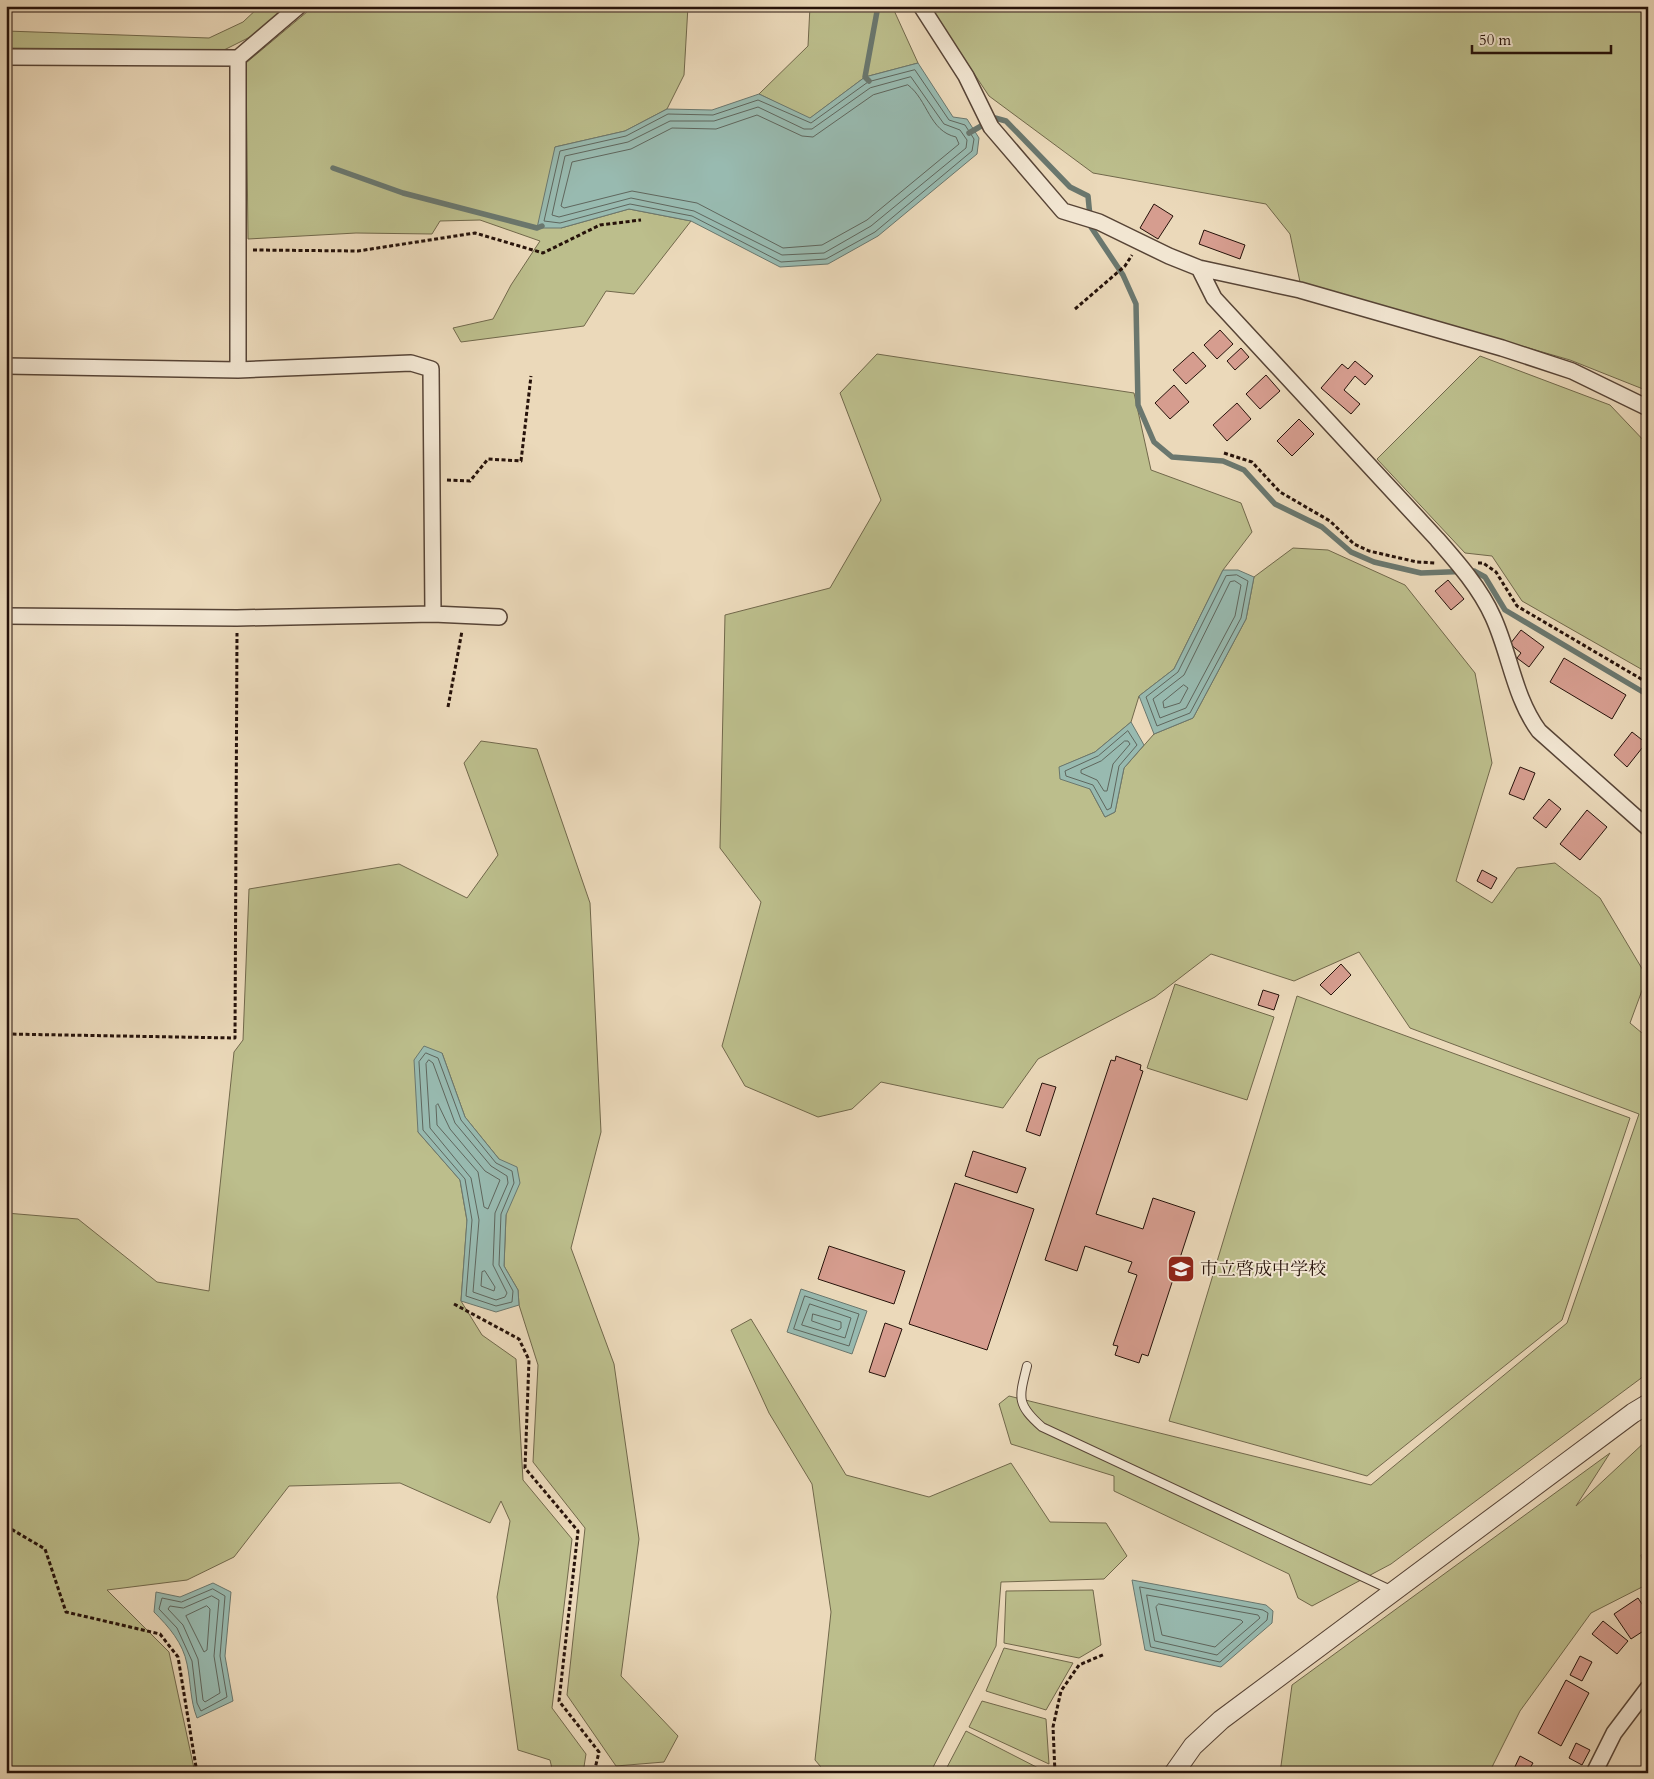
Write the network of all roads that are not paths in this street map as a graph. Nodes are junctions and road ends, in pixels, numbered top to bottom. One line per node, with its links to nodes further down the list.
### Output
1 (299, 6): 4 (street)
2 (921, 6): 5 (street)
3 (6, 58): 4 (street)
4 (238, 58): 7 (street)
5 (1199, 268): 8 (street); 12 (street)
6 (6, 366): 7 (street)
7 (238, 370): 9 (street)
8 (1648, 408)
9 (433, 614): 10 (street); 11 (street)
10 (6, 616)
11 (499, 617)
12 (1648, 828)
13 (1027, 1366): 15 (lane)
14 (1648, 1404): 15 (street)
15 (1393, 1591): 17 (street)
16 (1648, 1688): 18 (street)
17 (1174, 1773)
18 (1594, 1773)

